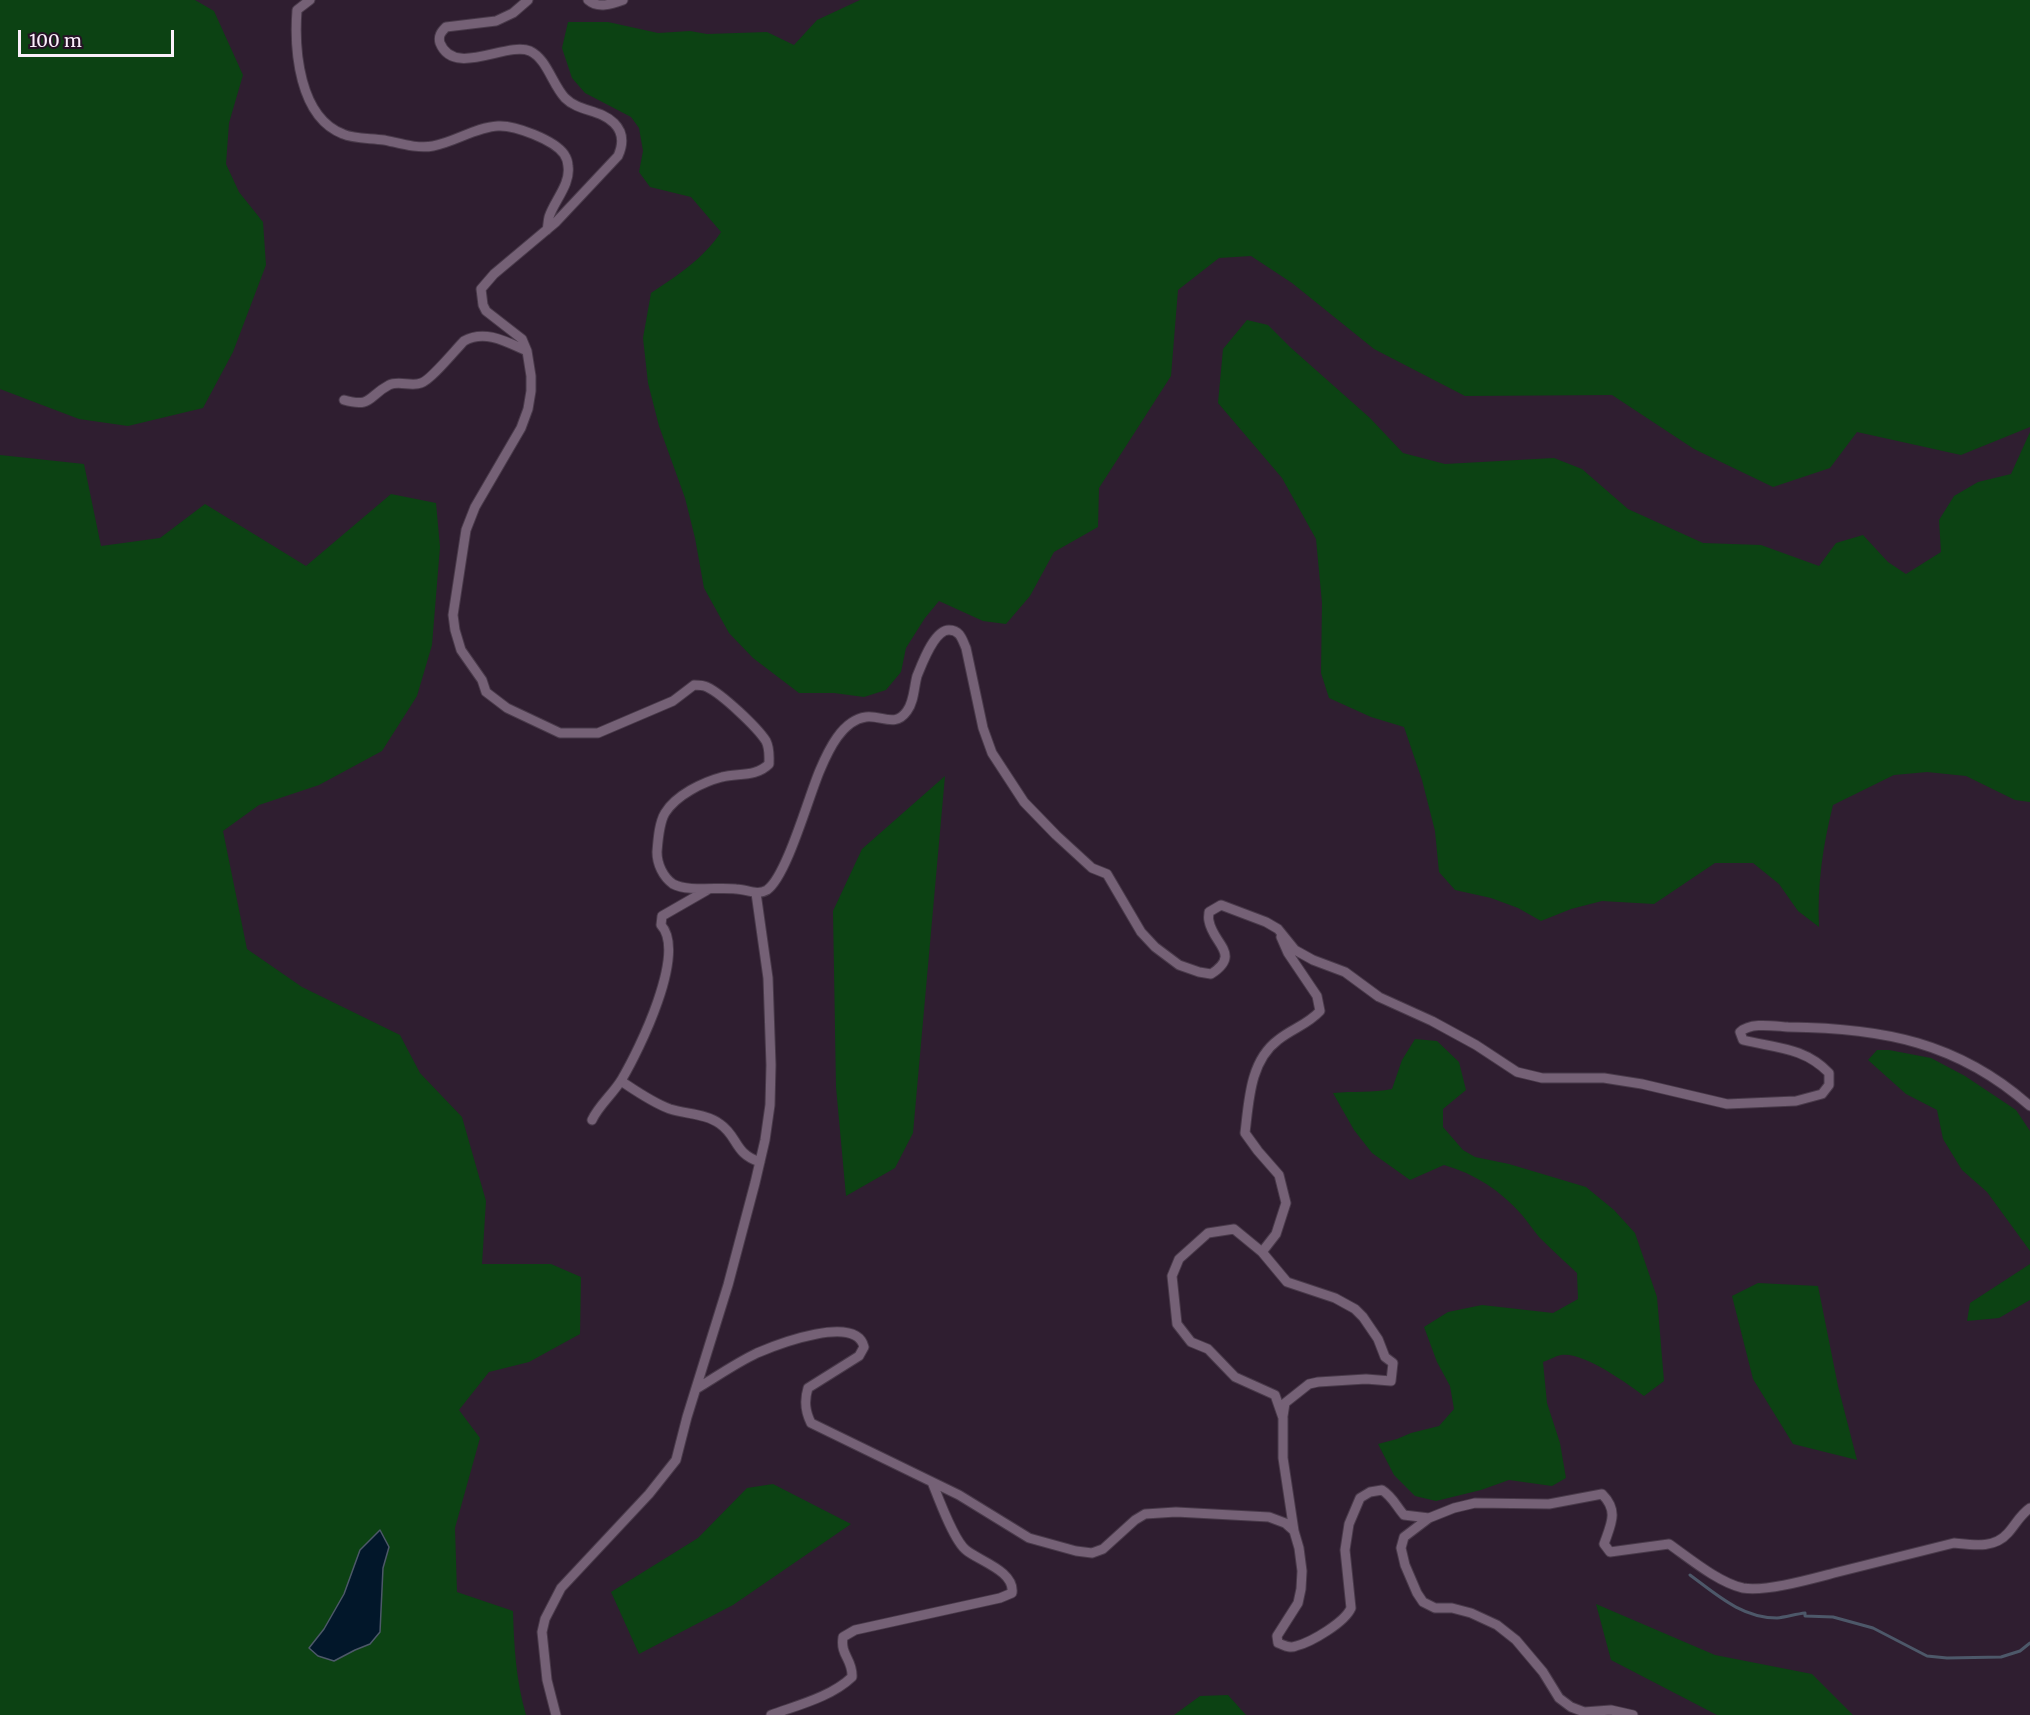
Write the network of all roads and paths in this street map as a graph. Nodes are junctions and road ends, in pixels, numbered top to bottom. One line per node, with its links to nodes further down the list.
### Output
1 (310, 0): 5 (street)
2 (528, 0): 5 (street)
3 (588, 0): 4 (street)
4 (623, 0)
5 (547, 230): 6 (street)
6 (527, 351): 7 (street); 8 (street)
7 (344, 400)
8 (711, 888): 9 (street); 11 (street)
9 (756, 893): 10 (street); 14 (street)
10 (1278, 929): 12 (street); 15 (street)
11 (621, 1081): 13 (street); 14 (street)
12 (2030, 1106)
13 (592, 1120)
14 (760, 1162): 16 (street)
15 (1262, 1252): 17 (street); 17 (street)
16 (696, 1389): 18 (street); 22 (street)
17 (1283, 1418): 21 (street)
18 (932, 1482): 21 (street); 23 (street)
19 (2030, 1508): 20 (street)
20 (1430, 1518): 21 (street); 24 (street)
21 (1294, 1531)
22 (556, 1715)
23 (771, 1715)
24 (1633, 1715)

